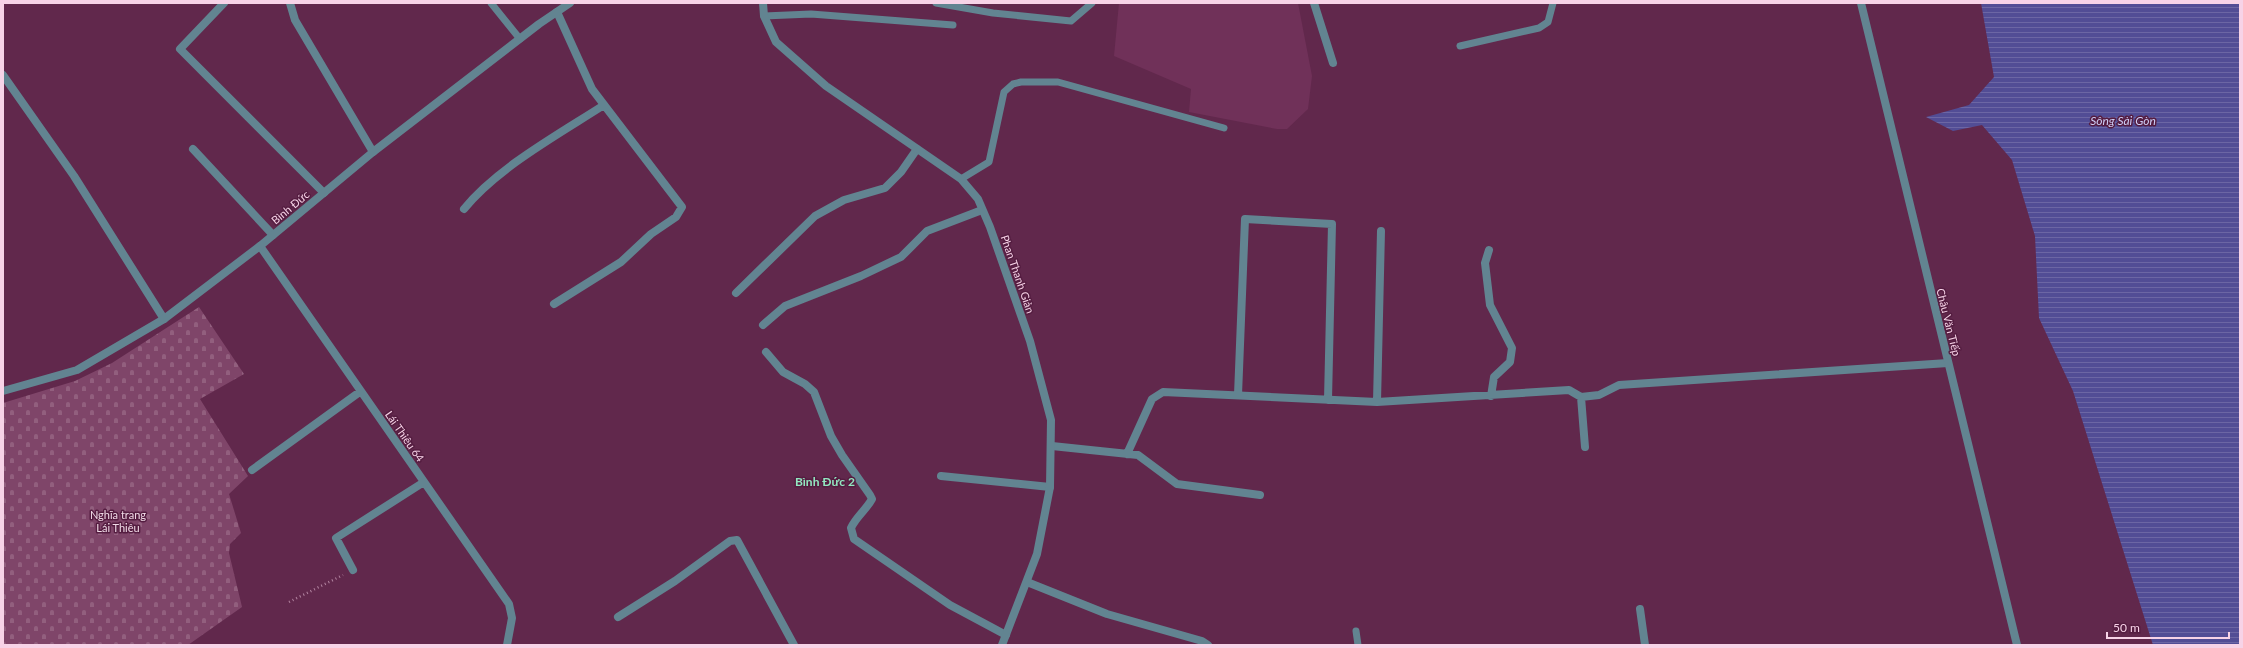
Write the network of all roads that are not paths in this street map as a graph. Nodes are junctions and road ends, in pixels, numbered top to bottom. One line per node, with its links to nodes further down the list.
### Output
1 (224, 3): 24 (street)
2 (290, 3): 22 (street)
3 (491, 3): 14 (lane)
4 (570, 3): 11 (street, Bình Đức)
5 (763, 3): 12 (street, Phan Thanh Giản)
6 (936, 3): 7 (lane)
7 (1092, 3)
8 (1314, 3): 16 (street)
9 (1553, 3): 15 (lane)
10 (1861, 3): 36 (street, Châu Văn Tiếp)
11 (557, 12): 14 (street, Bình Đức); 18 (street)
12 (764, 16): 13 (lane); 21 (street, Phan Thanh Giản)
13 (953, 25)
14 (520, 38): 22 (street, Bình Đức)
15 (1460, 46)
16 (1333, 63)
17 (3, 75): 33 (street)
18 (604, 105): 25 (street); 32 (street)
19 (1224, 128): 23 (lane)
20 (193, 149): 28 (street)
21 (917, 149): 23 (street, Phan Thanh Giản); 31 (street)
22 (373, 152): 24 (street, Bình Đức)
23 (961, 179): 26 (street, Phan Thanh Giản)
24 (324, 192): 28 (street, Bình Đức)
25 (464, 209)
26 (982, 210): 34 (street); 44 (street, Phan Thanh Giản)
27 (1381, 232): 43 (street)
28 (273, 235): 29 (street, Bình Đức)
29 (260, 246): 33 (street, Bình Đức); 38 (street, Lái Thiêu 64)
30 (1489, 250): 40 (street)
31 (736, 293)
32 (554, 304)
33 (164, 319): 37 (street, Bình Đức)
34 (763, 324)
35 (766, 352): 57 (street)
36 (1948, 362): 41 (street); 64 (street, Châu Văn Tiếp)
37 (3, 391)
38 (361, 391): 47 (street); 49 (street, Lái Thiêu 64)
39 (1238, 395): 42 (street); 42 (street); 46 (street)
40 (1491, 396): 41 (street); 43 (street)
41 (1581, 397): 45 (street)
42 (1328, 400): 43 (street)
43 (1377, 402)
44 (1052, 446): 46 (street); 50 (street, Phan Thanh Giản)
45 (1585, 447)
46 (1127, 454): 51 (street)
47 (252, 470)
48 (941, 476): 50 (street)
49 (424, 482): 52 (street); 58 (street, Lái Thiêu 64)
50 (1050, 487): 53 (street, Phan Thanh Giản)
51 (1260, 495)
52 (352, 570)
53 (1027, 582): 57 (street, Phan Thanh Giản); 61 (street)
54 (1640, 609): 63 (street)
55 (618, 617): 59 (street)
56 (1356, 631): 62 (lane)
57 (1006, 635): 60 (street, Phan Thanh Giản)
58 (507, 645)
59 (794, 645)
60 (1002, 645)
61 (1208, 645)
62 (1358, 645)
63 (1645, 645)
64 (2018, 645)

